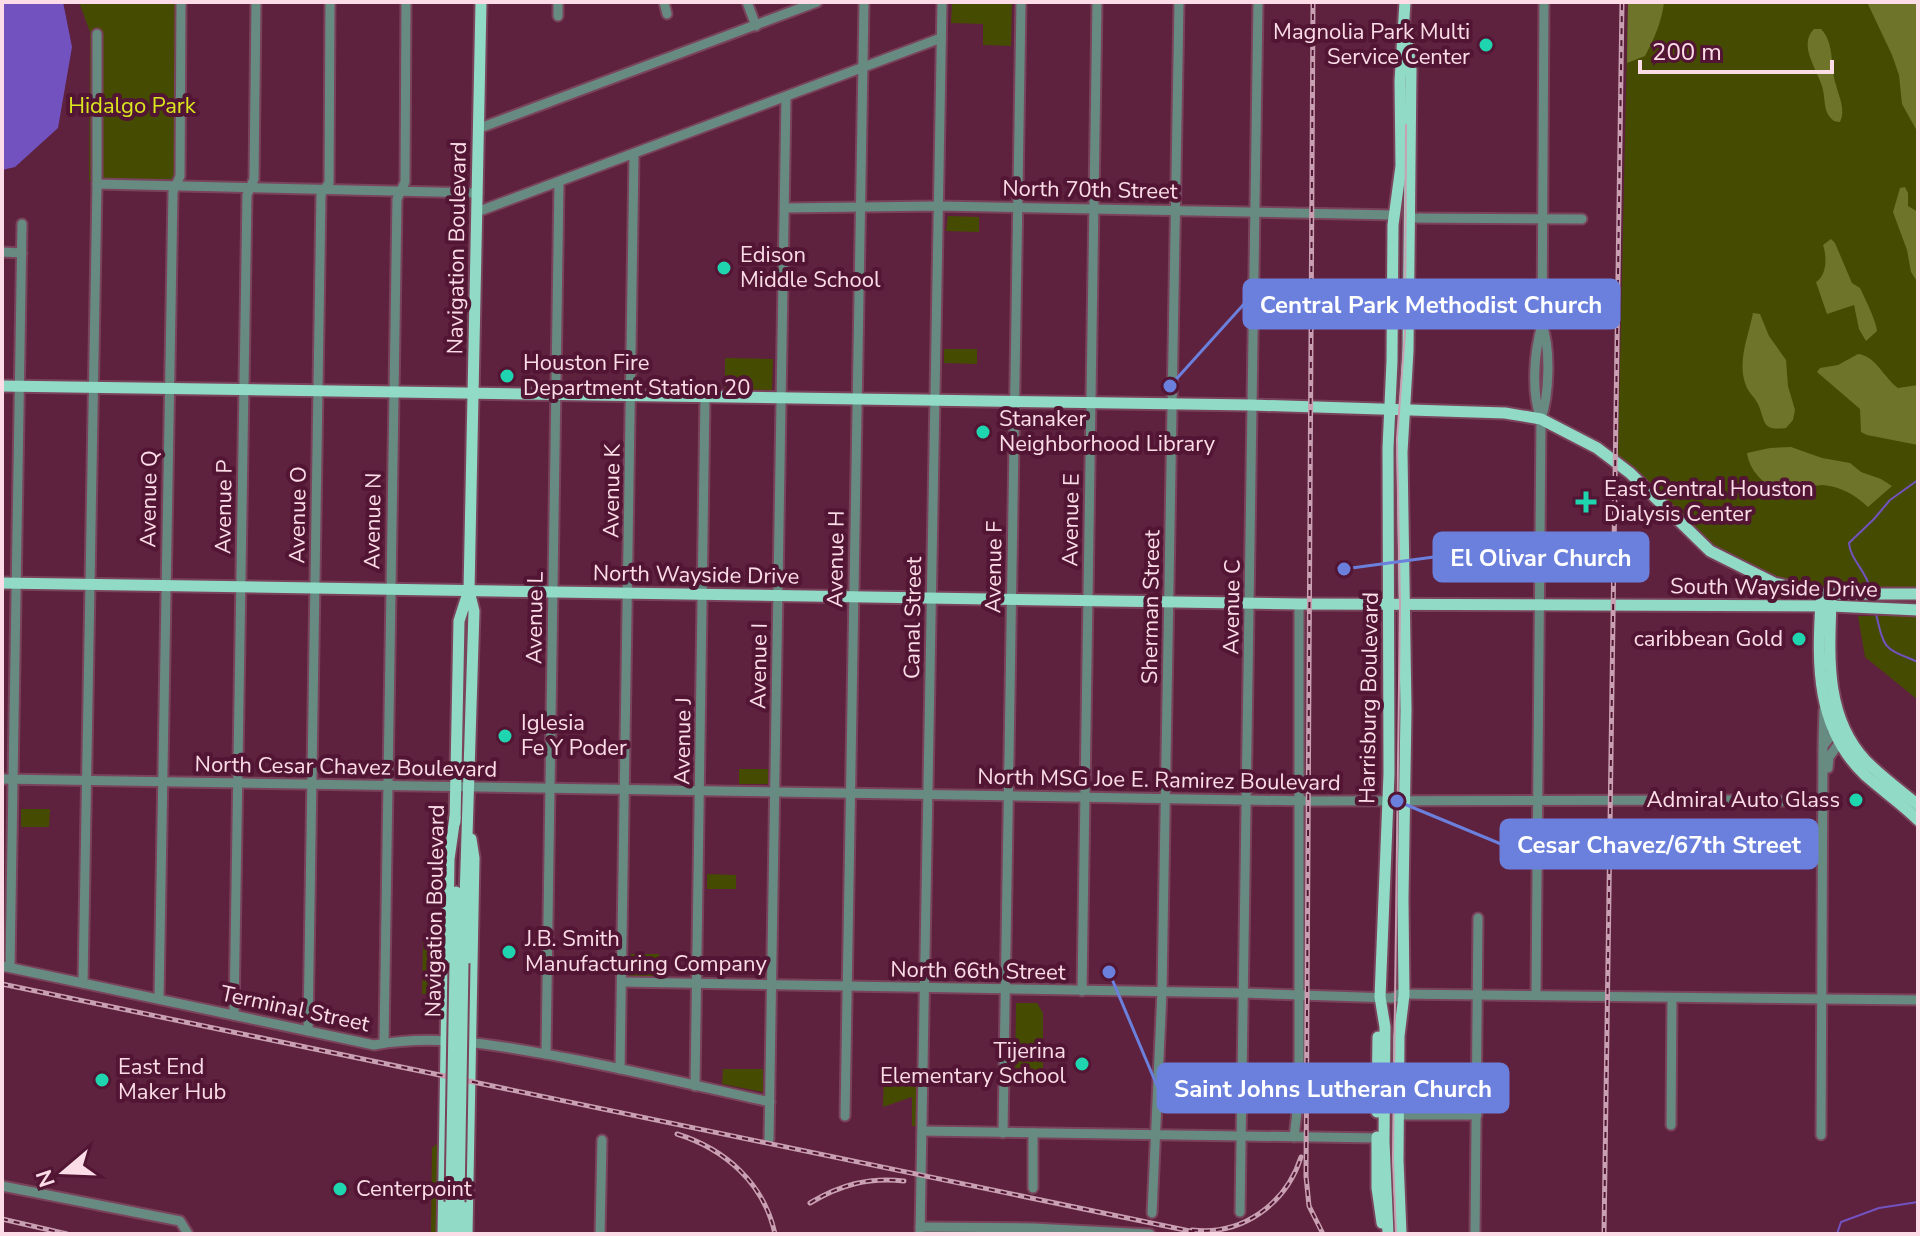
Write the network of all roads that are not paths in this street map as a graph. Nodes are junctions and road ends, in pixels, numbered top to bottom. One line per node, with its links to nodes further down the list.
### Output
1 (181, 2): 30 (street, Avenue Q)
2 (256, 2): 31 (street, Avenue P)
3 (330, 2): 32 (street, Avenue O)
4 (406, 2): 33 (street, Avenue N)
5 (481, 2): 26 (main road, Navigation Boulevard)
6 (558, 2): 19 (street)
7 (664, 2): 18 (street)
8 (747, 2): 21 (street)
9 (817, 2): 21 (street)
10 (864, 2): 24 (street, Avenue H)
11 (942, 2): 23 (street, Canal Street)
12 (1021, 2): 37 (street, Avenue F)
13 (1097, 2): 39 (street, Avenue E)
14 (1179, 2): 40 (street, Sherman Street)
15 (1258, 2): 42 (street, Avenue C)
16 (1405, 2): 20 (main road, Harrisburg Boulevard)
17 (1544, 2): 45 (street)
18 (667, 14)
19 (558, 16)
20 (1405, 18): 43 (main road, Harrisburg Boulevard); 44 (main road, Harrisburg Boulevard)
21 (756, 26): 26 (street)
22 (97, 34): 29 (street)
23 (941, 38): 24 (street); 36 (street, Canal Street)
24 (863, 68): 25 (street); 35 (street, Avenue H)
25 (786, 97): 27 (street); 38 (street, Avenue I)
26 (480, 128): 34 (main road, Navigation Boulevard)
27 (634, 154): 28 (street); 59 (street, Avenue K)
28 (559, 182): 41 (street); 58 (street, Avenue L)
29 (97, 184): 30 (street); 52 (street)
30 (176, 186): 31 (street); 53 (street, Avenue Q)
31 (250, 188): 32 (street); 54 (street, Avenue P)
32 (325, 190): 33 (street); 55 (street, Avenue O)
33 (401, 191): 34 (street); 56 (street, Avenue N)
34 (478, 193): 41 (main road, Navigation Boulevard)
35 (859, 206): 36 (street, North 70th Street); 38 (street, North 70th Street); 62 (street, Avenue H)
36 (938, 206): 37 (street, North 70th Street); 63 (street, Canal Street)
37 (1018, 207): 39 (street, North 70th Street); 64 (street, Avenue F)
38 (785, 208): 61 (street, Avenue I)
39 (1094, 208): 40 (street, North 70th Street); 65 (street, Avenue E)
40 (1175, 209): 42 (street, North 70th Street); 66 (street, Sherman Street)
41 (477, 212): 57 (main road, Navigation Boulevard)
42 (1255, 212): 43 (street, North 70th Street); 67 (street, Avenue C)
43 (1394, 215): 68 (main road, Harrisburg Boulevard)
44 (1409, 218): 45 (street); 69 (main road, Harrisburg Boulevard)
45 (1543, 219): 46 (street); 70 (street)
46 (1582, 219)
47 (22, 224): 49 (street)
48 (2, 252): 49 (street)
49 (22, 253): 51 (street)
50 (2, 386): 51 (main road)
51 (18, 386): 52 (main road); 72 (street)
52 (94, 388): 53 (main road); 73 (street)
53 (169, 389): 54 (main road); 74 (street, Avenue Q)
54 (244, 390): 55 (main road); 75 (street, Avenue P)
55 (318, 391): 56 (main road); 76 (street, Avenue O)
56 (394, 392): 57 (main road); 77 (street, Avenue N)
57 (474, 392): 58 (main road); 78 (main road, Navigation Boulevard)
58 (556, 394): 59 (main road); 79 (street, Avenue L)
59 (632, 396): 60 (main road); 80 (street, Avenue K)
60 (705, 397): 61 (main road); 82 (street, Avenue J)
61 (783, 397): 62 (main road); 83 (street, Avenue I)
62 (857, 399): 63 (main road); 84 (street, Avenue H)
63 (935, 400): 64 (main road); 85 (street, Canal Street)
64 (1014, 402): 65 (main road); 86 (street, Avenue F)
65 (1091, 403): 66 (main road); 87 (street, Avenue E)
66 (1171, 404): 67 (main road); 89 (street, Sherman Street)
67 (1251, 405): 68 (main road); 90 (street, Avenue C)
68 (1390, 408): 69 (main road); 92 (main road, Harrisburg Boulevard)
69 (1403, 410): 70 (main road); 93 (main road, Harrisburg Boulevard)
70 (1541, 419): 88 (main road); 94 (street)
71 (2, 583): 72 (main road, North Wayside Drive)
72 (15, 583): 73 (main road, North Wayside Drive); 101 (street)
73 (91, 583): 74 (main road, North Wayside Drive); 102 (street)
74 (166, 585): 75 (main road, North Wayside Drive); 103 (street, Avenue Q)
75 (241, 587): 76 (main road, North Wayside Drive); 104 (street, Avenue P)
76 (314, 589): 77 (main road, North Wayside Drive); 105 (street, Avenue O)
77 (390, 589): 78 (main road, North Wayside Drive); 106 (street, Avenue N)
78 (469, 591): 79 (main road, North Wayside Drive); 107 (main road, Navigation Boulevard); 108 (main road, Navigation Boulevard)
79 (553, 592): 80 (main road, North Wayside Drive); 109 (street, Avenue L)
80 (628, 594): 82 (main road, North Wayside Drive); 110 (street, Avenue K)
81 (1918, 594): 88 (main road, South Wayside Drive)
82 (704, 595): 83 (main road, North Wayside Drive); 111 (street, Avenue J)
83 (778, 596): 84 (main road, North Wayside Drive); 112 (street, Avenue I)
84 (854, 597): 85 (main road, North Wayside Drive); 113 (street, Avenue H)
85 (931, 598): 86 (main road, North Wayside Drive); 114 (street, Canal Street)
86 (1011, 599): 87 (main road, North Wayside Drive); 115 (street, Avenue F)
87 (1088, 600): 89 (main road, North Wayside Drive); 116 (street, Avenue E)
88 (1826, 600): 94 (main road, South Wayside Drive); 95 (main road, South Wayside Drive); 96 (main road); 97 (main road)
89 (1169, 601): 90 (main road, North Wayside Drive); 117 (street, Sherman Street)
90 (1250, 603): 91 (main road, North Wayside Drive); 118 (street, Avenue C)
91 (1299, 604): 92 (main road, North Wayside Drive); 120 (street)
92 (1390, 605): 93 (main road, South Wayside Drive); 122 (main road, Harrisburg Boulevard)
93 (1404, 605): 94 (main road, South Wayside Drive); 121 (main road, Harrisburg Boulevard)
94 (1540, 606): 119 (street)
95 (1918, 610)
96 (1824, 706): 97 (main road); 98 (street)
97 (1840, 736): 98 (street); 99 (street); 124 (main road); 126 (main road)
98 (1823, 746): 99 (street)
99 (1825, 774): 123 (street)
100 (2, 779): 101 (street, North Cesar Chavez Boulevard)
101 (13, 780): 102 (street, North Cesar Chavez Boulevard); 130 (street)
102 (87, 780): 103 (street, North Cesar Chavez Boulevard); 132 (street)
103 (163, 782): 104 (street, North Cesar Chavez Boulevard); 146 (street, Avenue Q)
104 (236, 783): 105 (street, North Cesar Chavez Boulevard); 150 (street, Avenue P)
105 (311, 784): 106 (street, North Cesar Chavez Boulevard); 152 (street, Avenue O)
106 (387, 785): 107 (street, North Cesar Chavez Boulevard); 155 (street, Avenue N)
107 (456, 788): 108 (street, North Cesar Chavez Boulevard); 125 (main road, Navigation Boulevard)
108 (469, 788): 109 (street, North Cesar Chavez Boulevard); 127 (main road, Navigation Boulevard)
109 (551, 788): 110 (street, North Cesar Chavez Boulevard); 156 (street, Avenue L)
110 (625, 790): 111 (street, North Cesar Chavez Boulevard); 131 (street, Avenue K)
111 (701, 790): 112 (street, North Cesar Chavez Boulevard); 133 (street, Avenue J)
112 (776, 791): 113 (street, North Cesar Chavez Boulevard); 134 (street, Avenue I)
113 (851, 792): 114 (street, North Cesar Chavez Boulevard); 135 (street, Avenue H)
114 (929, 794): 115 (street, North MSG Joe E. Ramirez Boulevard); 136 (street, Canal Street)
115 (1008, 795): 116 (street, North MSG Joe E. Ramirez Boulevard); 137 (street, Avenue F)
116 (1084, 797): 117 (street, North MSG Joe E. Ramirez Boulevard); 138 (street, Avenue E)
117 (1165, 798): 118 (street, North MSG Joe E. Ramirez Boulevard); 139 (street, Sherman Street)
118 (1246, 800): 120 (street, North MSG Joe E. Ramirez Boulevard); 140 (street, Avenue C)
119 (1539, 800): 121 (street, North MSG Joe E. Ramirez Boulevard); 123 (street, North MSG Joe E. Ramirez Boulevard); 144 (street)
120 (1299, 801): 122 (street, North MSG Joe E. Ramirez Boulevard); 141 (street)
121 (1405, 801): 122 (street, North MSG Joe E. Ramirez Boulevard); 142 (main road, Harrisburg Boulevard)
122 (1388, 802): 145 (main road, Harrisburg Boulevard)
123 (1824, 802): 148 (street)
124 (1918, 805)
125 (455, 817): 129 (main road, Navigation Boulevard); 153 (main road)
126 (1918, 820)
127 (467, 828): 129 (main road, Navigation Boulevard); 154 (main road)
128 (1478, 918): 143 (street)
129 (459, 963): 176 (main road, Navigation Boulevard, bridge)
130 (6, 966): 132 (street, Terminal Street)
131 (623, 982): 133 (street, North 66th Street); 157 (street, Avenue K)
132 (83, 983): 146 (street, Terminal Street)
133 (698, 984): 134 (street, North 66th Street); 158 (street, Avenue J)
134 (771, 985): 135 (street, North 66th Street); 159 (street, Avenue I)
135 (847, 986): 136 (street, North 66th Street); 162 (street, Avenue H)
136 (926, 987): 137 (street, North 66th Street); 164 (street, Canal Street)
137 (1006, 989): 138 (street, North 66th Street); 165 (street, Avenue F)
138 (1082, 991): 139 (street, North 66th Street)
139 (1162, 991): 140 (street, North 66th Street); 167 (street, Sherman Street)
140 (1243, 993): 141 (street, North 66th Street); 169 (street, Avenue C)
141 (1297, 995): 145 (street, North 66th Street); 170 (street)
142 (1404, 995): 143 (street, North 66th Street); 145 (street, North 66th Street); 151 (main road, Harrisburg Boulevard)
143 (1479, 995): 144 (street, North 66th Street); 161 (street)
144 (1536, 995): 147 (street, North 66th Street)
145 (1380, 997): 173 (main road, Harrisburg Boulevard)
146 (159, 998): 150 (street, Terminal Street)
147 (1672, 998): 148 (street, North 66th Street); 163 (street)
148 (1822, 999): 149 (street, North 66th Street); 168 (street)
149 (1918, 1000)
150 (234, 1015): 152 (street, Terminal Street)
151 (1402, 1019): 160 (main road); 190 (main road, Harrisburg Boulevard)
152 (308, 1031): 155 (street, Terminal Street)
153 (445, 1039): 154 (street, Terminal Street); 155 (street, Terminal Street); 183 (main road)
154 (471, 1041): 156 (street, Terminal Street); 186 (main road)
155 (384, 1043)
156 (546, 1054): 157 (street, Terminal Street)
157 (620, 1069): 158 (street, Terminal Street)
158 (695, 1086): 159 (street, Terminal Street)
159 (770, 1102): 171 (street, Avenue I)
160 (1405, 1115): 161 (street); 190 (main road)
161 (1477, 1115): 191 (street)
162 (845, 1116)
163 (1671, 1125)
164 (923, 1131): 165 (street); 180 (street, Canal Street)
165 (1003, 1133): 166 (street)
166 (1033, 1133): 167 (street); 175 (street)
167 (1158, 1135): 169 (street); 178 (street, Sherman Street)
168 (1821, 1135)
169 (1242, 1136): 170 (street); 177 (street, Avenue C)
170 (1294, 1137): 173 (street)
171 (769, 1139)
172 (602, 1140): 187 (street)
173 (1381, 1140): 189 (main road, Harrisburg Boulevard)
174 (2, 1186): 182 (street)
175 (1033, 1188)
176 (455, 1202): 184 (main road, Navigation Boulevard); 185 (main road, Navigation Boulevard)
177 (1240, 1212)
178 (1152, 1213)
179 (1033, 1216): 181 (street)
180 (920, 1231): 181 (street)
181 (1033, 1231): 188 (street)
182 (188, 1234)
183 (443, 1234)
184 (451, 1234)
185 (459, 1234)
186 (467, 1234)
187 (600, 1234)
188 (1150, 1234)
189 (1387, 1234)
190 (1401, 1234)
191 (1475, 1234)

